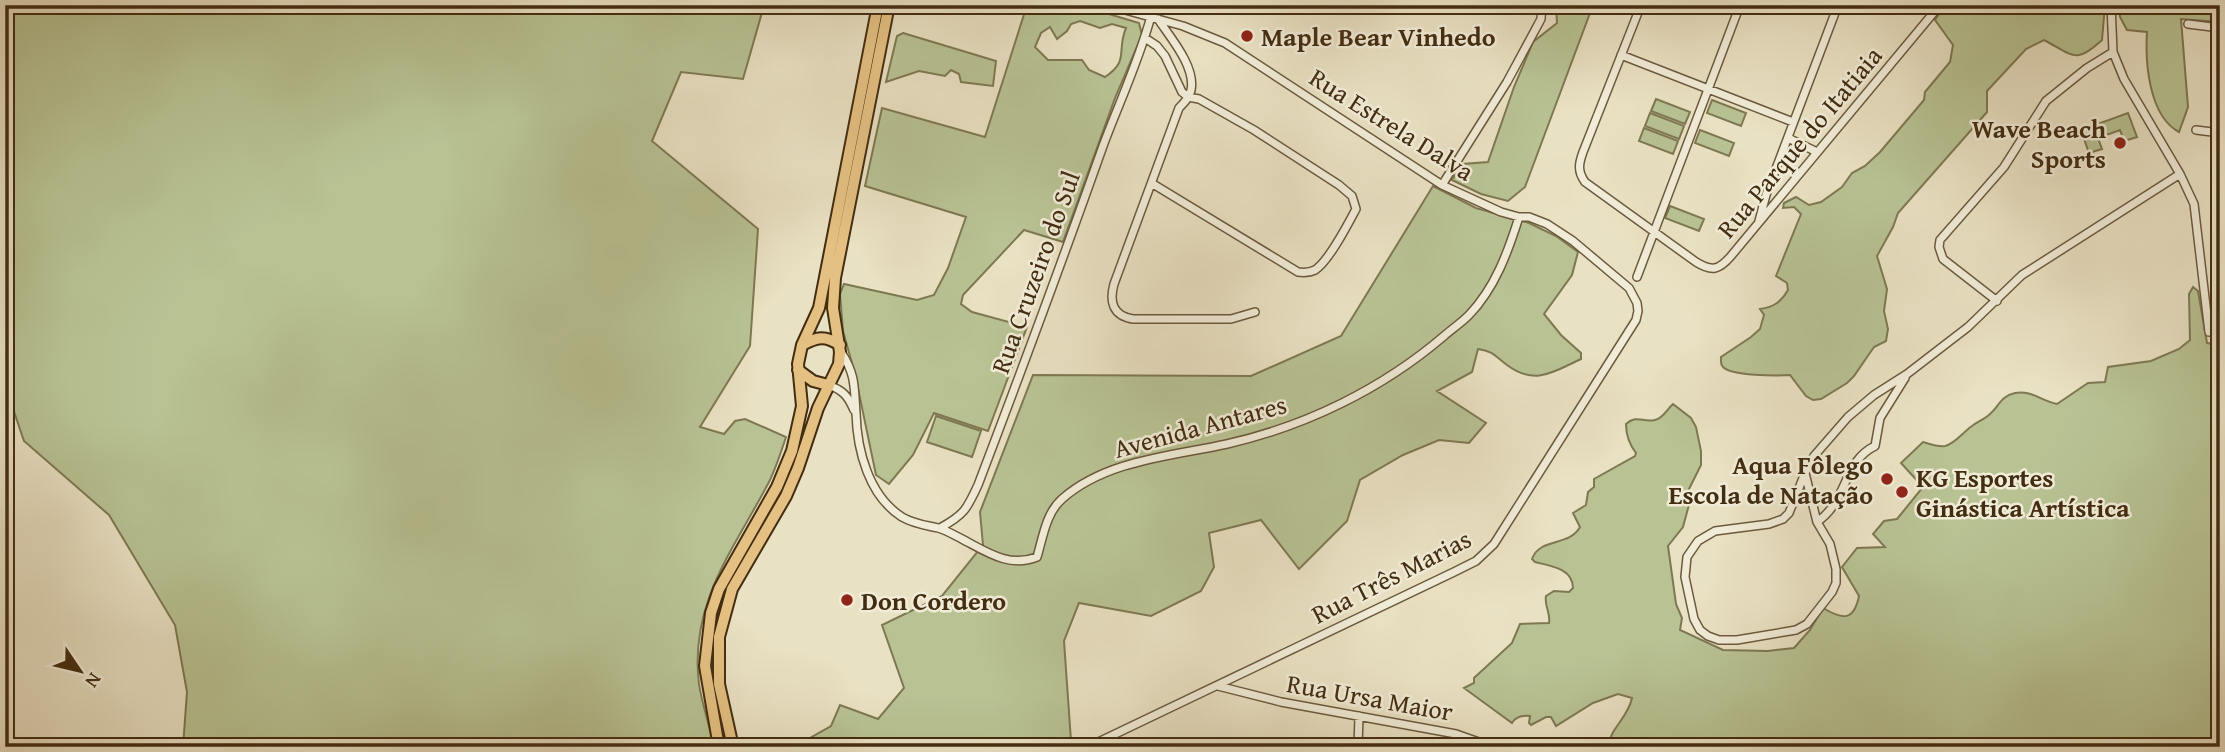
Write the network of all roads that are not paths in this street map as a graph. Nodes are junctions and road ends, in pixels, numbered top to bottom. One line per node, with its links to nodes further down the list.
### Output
1 (877, 5): 34 (main road)
2 (889, 5): 35 (main road)
3 (1107, 5): 10 (street, Rua Estrela Dalva)
4 (1542, 5): 25 (street)
5 (1641, 5): 15 (street)
6 (1740, 5): 16 (street)
7 (1838, 5): 18 (street)
8 (1940, 5): 22 (street, Rua Parque do Itatiaia)
9 (2111, 5): 14 (street)
10 (1155, 18): 13 (street, Rua Cruzeiro do Sul); 17 (street); 25 (street, Rua Estrela Dalva)
11 (2188, 24): 12 (street)
12 (2220, 28)
13 (1145, 38): 17 (street); 42 (street, Rua Cruzeiro do Sul)
14 (2113, 52): 23 (street); 30 (street)
15 (1621, 55): 16 (street); 28 (street)
16 (1707, 89): 18 (street); 28 (street)
17 (1188, 97): 24 (street); 24 (street)
18 (1793, 122): 21 (street)
19 (2196, 130): 20 (street)
20 (2220, 132)
21 (1788, 138): 22 (street); 27 (street)
22 (1817, 152): 27 (street, Rua Parque do Itatiaia)
23 (2180, 174): 30 (street); 33 (street)
24 (1153, 184): 32 (street)
25 (1442, 185): 26 (street, Rua Estrela Dalva)
26 (1519, 217): 31 (street, Rua Estrela Dalva); 42 (street, Avenida Antares)
27 (1759, 223): 28 (street, Rua Parque do Itatiaia)
28 (1653, 232): 29 (street)
29 (1637, 277)
30 (1997, 302): 37 (street)
31 (1637, 303): 43 (street, Rua Três Marias)
32 (1255, 312)
33 (2209, 332)
34 (802, 345): 35 (main road); 36 (main road)
35 (840, 348): 38 (main road); 39 (street)
36 (798, 370): 38 (main road); 47 (main road)
37 (1907, 374): 40 (street); 41 (street)
38 (828, 385): 39 (street); 48 (main road)
39 (856, 414): 42 (street)
40 (1805, 473): 41 (street); 41 (street)
41 (1817, 522)
42 (940, 528)
43 (1229, 681): 44 (street, Rua Três Marias); 45 (street)
44 (1218, 686): 45 (street, Rua Ursa Maior); 49 (street, Rua Três Marias)
45 (1238, 693): 46 (street, Rua Ursa Maior)
46 (1359, 716): 50 (street); 51 (street, Rua Ursa Maior)
47 (719, 747)
48 (733, 747)
49 (1088, 747)
50 (1358, 747)
51 (1493, 747)

